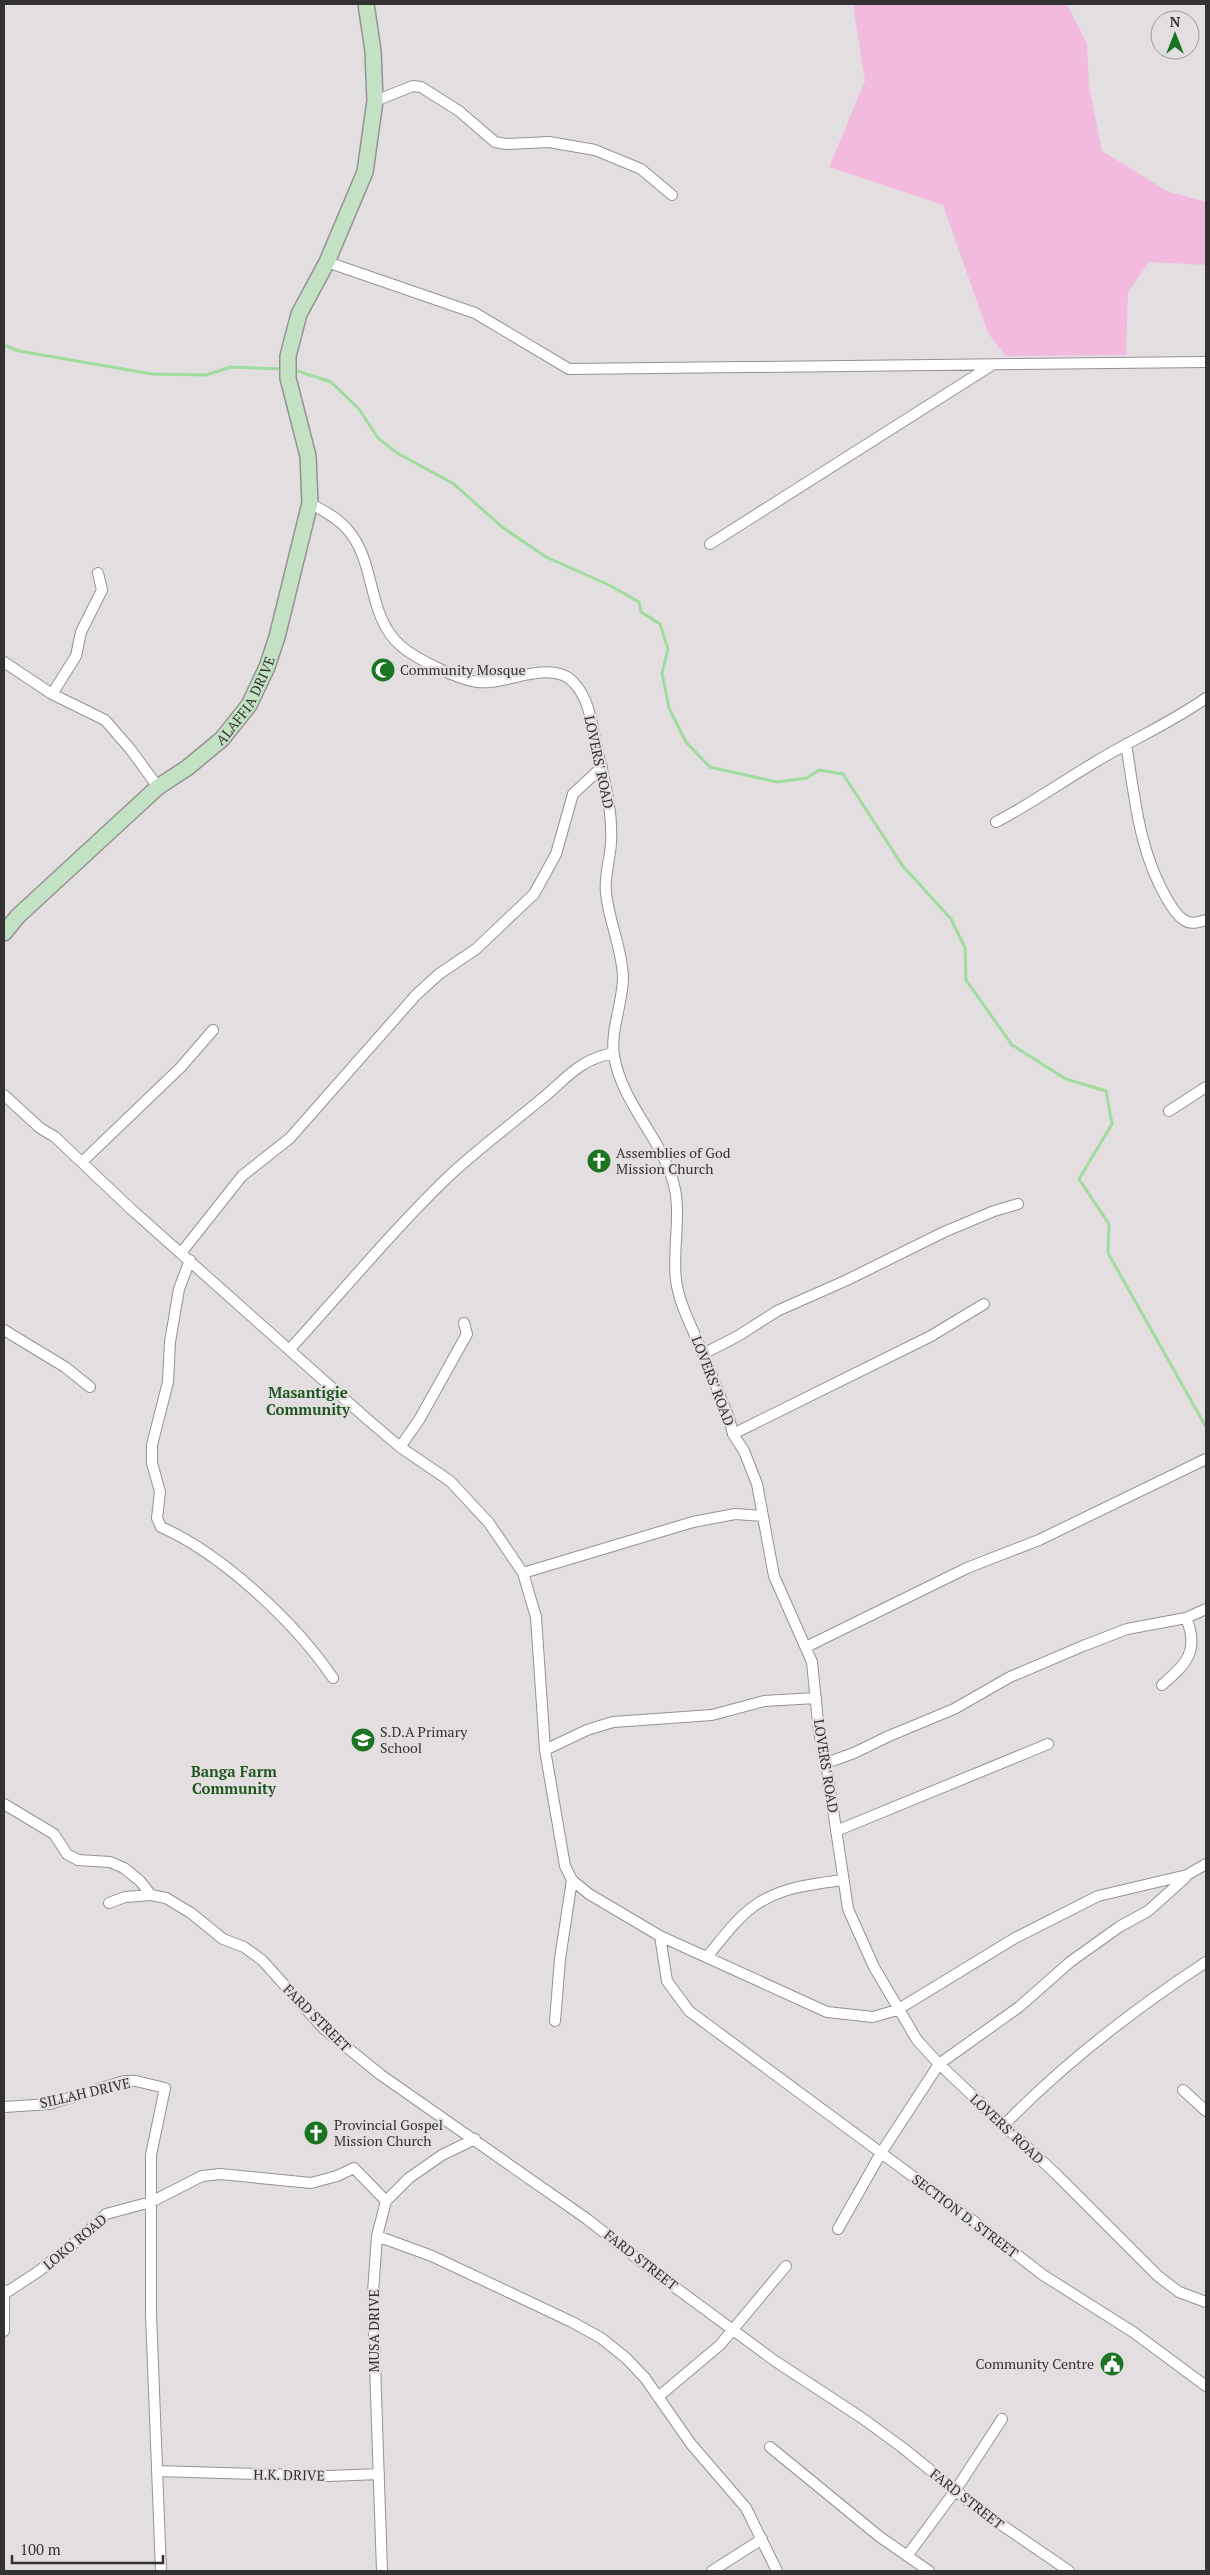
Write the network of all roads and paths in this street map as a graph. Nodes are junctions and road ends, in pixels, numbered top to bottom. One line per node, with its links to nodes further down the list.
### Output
1 (366, 4): 2 (street, ALAFFIA DRIVE)
2 (375, 101): 3 (street); 4 (street, ALAFFIA DRIVE)
3 (672, 195)
4 (327, 262): 6 (street); 7 (street, ALAFFIA DRIVE)
5 (1206, 362): 6 (street)
6 (993, 364): 8 (street)
7 (310, 503): 14 (street, LOVERS' ROAD); 15 (street, ALAFFIA DRIVE)
8 (710, 544)
9 (98, 573): 11 (street)
10 (4, 662): 11 (street)
11 (52, 694): 15 (street)
12 (1206, 698): 13 (street)
13 (1126, 744): 16 (street); 17 (street)
14 (602, 767): 20 (street, LOVERS' ROAD); 26 (street)
15 (158, 787): 18 (street, ALAFFIA DRIVE)
16 (996, 822)
17 (1206, 920)
18 (4, 933)
19 (213, 1030): 24 (street)
20 (614, 1052): 31 (street); 32 (street, LOVERS' ROAD)
21 (1206, 1087): 23 (street)
22 (4, 1095): 24 (street)
23 (1169, 1110)
24 (82, 1162): 26 (street)
25 (1018, 1204): 32 (street)
26 (181, 1253): 27 (street)
27 (190, 1260): 31 (street); 42 (street)
28 (984, 1304): 34 (street)
29 (464, 1323): 35 (street)
30 (4, 1330): 33 (street)
31 (290, 1349): 35 (street)
32 (703, 1354): 34 (street, LOVERS' ROAD)
33 (90, 1387)
34 (733, 1434): 37 (street, LOVERS' ROAD)
35 (400, 1446): 38 (street)
36 (1203, 1460): 41 (street)
37 (763, 1516): 38 (street); 41 (street, LOVERS' ROAD)
38 (523, 1573): 46 (street)
39 (1206, 1609): 40 (street)
40 (1186, 1618): 43 (street); 47 (street)
41 (806, 1647): 44 (street, LOVERS' ROAD)
42 (333, 1678)
43 (1162, 1685)
44 (816, 1698): 46 (street); 47 (street, LOVERS' ROAD)
45 (1048, 1744): 49 (street)
46 (545, 1750): 52 (street)
47 (826, 1763): 49 (street, LOVERS' ROAD)
48 (4, 1804): 54 (street)
49 (836, 1830): 53 (street, LOVERS' ROAD)
50 (1206, 1864): 51 (street)
51 (1187, 1875): 59 (street); 61 (street)
52 (572, 1880): 56 (street); 60 (street)
53 (843, 1880): 57 (street); 59 (street, LOVERS' ROAD)
54 (151, 1895): 55 (street); 66 (street, FARD STREET)
55 (109, 1903)
56 (660, 1936): 57 (street); 67 (street, SECTION D. STREET)
57 (707, 1957): 59 (street)
58 (1206, 1962): 65 (street)
59 (898, 2010): 61 (street, LOVERS' ROAD)
60 (555, 2021)
61 (939, 2064): 65 (street, LOVERS' ROAD); 67 (street)
62 (1183, 2090): 64 (street)
63 (4, 2107): 69 (street, SILLAH DRIVE)
64 (1206, 2112)
65 (1003, 2126): 74 (street, LOVERS' ROAD)
66 (475, 2138): 68 (street); 75 (street, FARD STREET)
67 (881, 2153): 70 (street); 77 (street, SECTION D. STREET)
68 (386, 2201): 69 (street, LOKO ROAD); 71 (street, MUSA DRIVE)
69 (151, 2202): 73 (street, LOKO ROAD); 81 (street)
70 (838, 2229)
71 (377, 2236): 78 (street); 82 (street, MUSA DRIVE)
72 (786, 2266): 75 (street)
73 (4, 2292): 76 (street)
74 (1206, 2302)
75 (734, 2330): 78 (street); 83 (street, FARD STREET)
76 (4, 2331)
77 (1206, 2386)
78 (658, 2398): 84 (street)
79 (1002, 2419): 83 (street)
80 (770, 2447): 85 (street)
81 (157, 2471): 82 (street, H.K. DRIVE); 86 (street)
82 (379, 2474): 87 (street, MUSA DRIVE)
83 (955, 2491): 85 (street); 91 (street, FARD STREET)
84 (762, 2539): 88 (street); 89 (street)
85 (907, 2556): 90 (street)
86 (161, 2571)
87 (382, 2571)
88 (712, 2571)
89 (777, 2571)
90 (929, 2571)
91 (1069, 2571)

